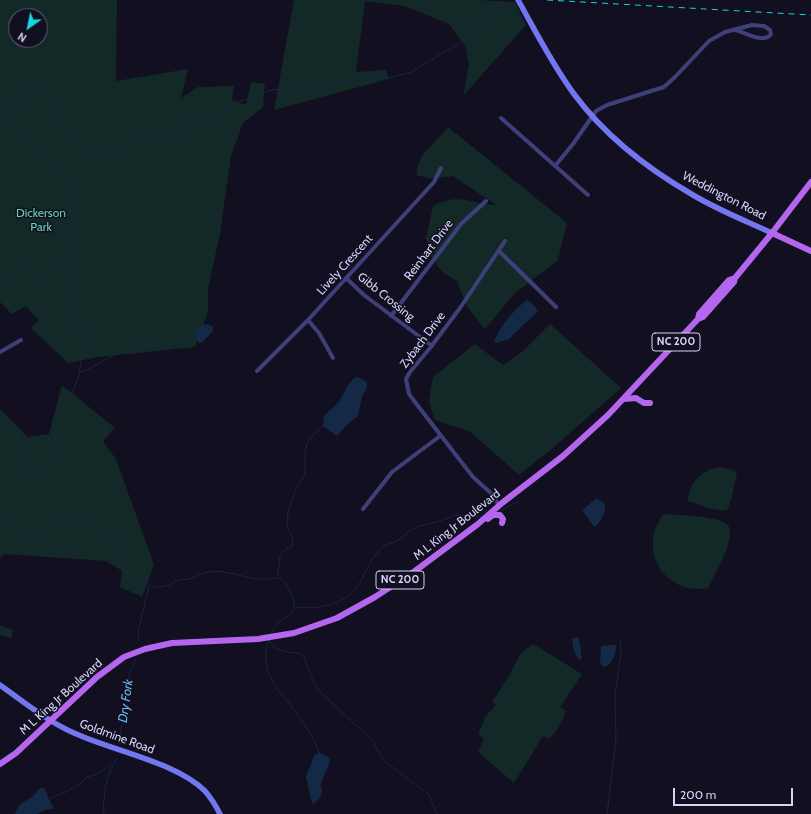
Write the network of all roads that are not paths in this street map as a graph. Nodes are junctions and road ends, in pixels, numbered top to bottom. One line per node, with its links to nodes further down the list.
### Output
1 (518, 0): 3 (main road, Weddington Road)
2 (736, 30): 2 (street); 3 (street)
3 (593, 117): 5 (street); 10 (main road, Weddington Road)
4 (501, 118): 5 (street)
5 (555, 166): 8 (street)
6 (441, 168): 14 (street, Lively Crescent)
7 (811, 182): 10 (main road, M L King Jr Boulevard / NC 200)
8 (588, 195)
9 (486, 201): 16 (street, Reinhart Drive)
10 (772, 233): 13 (main road, Weddington Road); 23 (main road, M L King Jr Boulevard / NC 200)
11 (505, 241): 12 (street, Zybach Drive)
12 (499, 251): 15 (street); 19 (street, Zybach Drive)
13 (811, 251)
14 (346, 278): 16 (street, Gibb Crossing); 17 (street, Lively Crescent)
15 (556, 307)
16 (391, 316): 19 (street, Gibb Crossing)
17 (308, 320): 21 (street); 22 (street, Lively Crescent)
18 (21, 340): 20 (street)
19 (432, 346): 25 (street, Zybach Drive)
20 (0, 352)
21 (332, 358)
22 (257, 371)
23 (624, 399): 24 (main road); 26 (main road, M L King Jr Boulevard / NC 200)
24 (650, 403)
25 (440, 436): 26 (street, Zybach Drive); 27 (street)
26 (499, 506): 29 (main road, M L King Jr Boulevard / NC 200)
27 (363, 509)
28 (502, 523): 29 (main road)
29 (415, 571): 31 (main road, M L King Jr Boulevard / NC 200)
30 (0, 685): 31 (main road, Goldmine Road)
31 (50, 720): 32 (main road, M L King Jr Boulevard / NC 200); 33 (main road, Goldmine Road)
32 (0, 764)
33 (220, 814)

